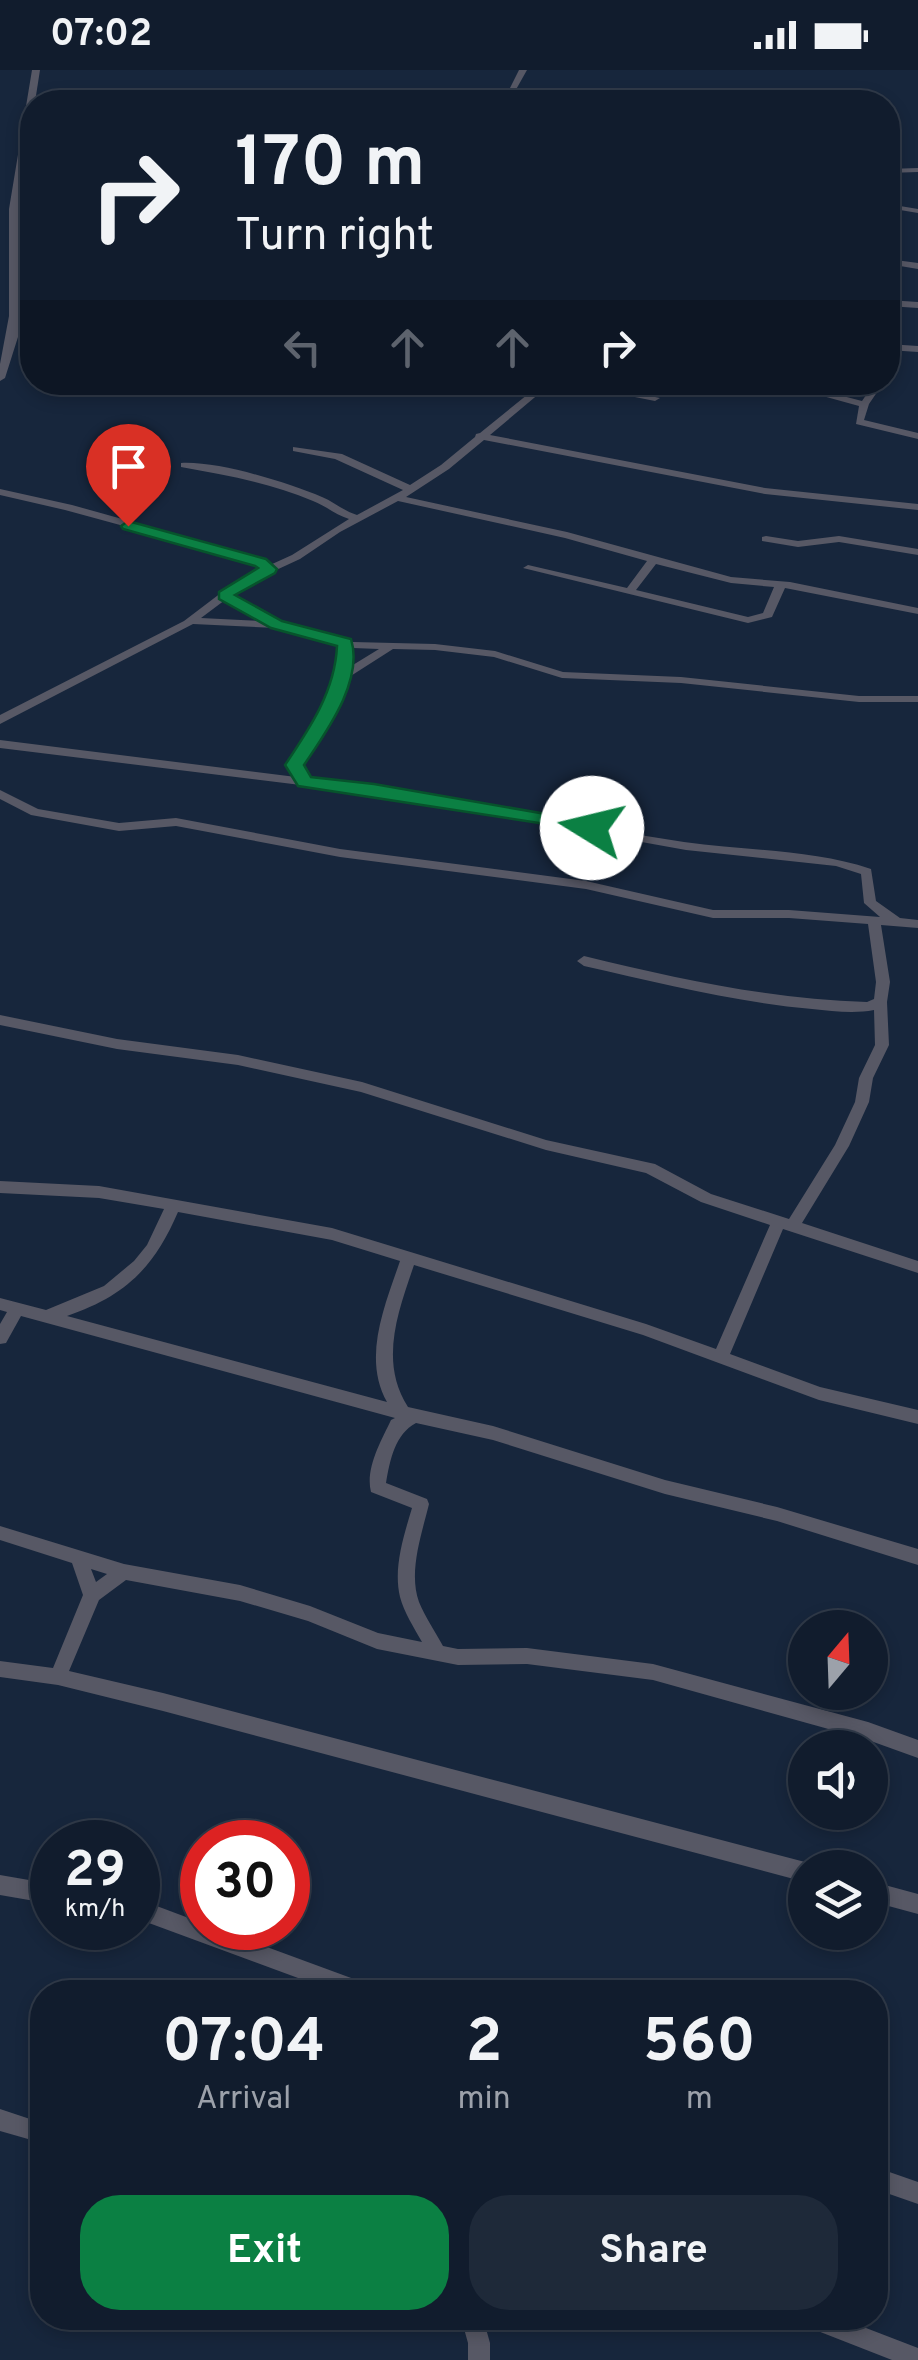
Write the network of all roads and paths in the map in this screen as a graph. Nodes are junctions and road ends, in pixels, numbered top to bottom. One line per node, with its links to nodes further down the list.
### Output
1 (20, 170): 3 (street)
2 (20, 317): 3 (street)
3 (14, 318): 4 (street)
4 (0, 378)
5 (527, 395): 11 (street)
6 (638, 395): 9 (street)
7 (828, 395): 10 (street)
8 (871, 395): 10 (street)
9 (655, 398)
10 (864, 404): 12 (street)
11 (479, 436): 15 (street); 18 (street)
12 (918, 436)
13 (296, 449): 15 (street)
14 (185, 465): 19 (street)
15 (410, 489): 17 (street)
16 (0, 492): 24 (street)
17 (396, 498): 19 (street); 22 (street)
18 (918, 507)
19 (345, 520): 24 (street)
20 (766, 538): 21 (street)
21 (918, 552)
22 (654, 560): 25 (street); 26 (street)
23 (528, 568): 26 (street)
24 (269, 569): 27 (street)
25 (780, 586): 26 (street); 28 (street)
26 (630, 591)
27 (224, 596): 29 (street); 30 (street)
28 (918, 611)
29 (190, 622): 30 (street); 35 (street)
30 (276, 625): 31 (street)
31 (345, 643): 32 (street); 33 (street)
32 (391, 646): 33 (street); 34 (street)
33 (341, 678): 37 (street)
34 (918, 698)
35 (0, 720)
36 (0, 744): 37 (street)
37 (304, 782): 40 (street)
38 (0, 794): 39 (street)
39 (874, 920): 40 (street); 43 (street)
40 (898, 923): 41 (street)
41 (918, 924)
42 (584, 961): 43 (street)
43 (877, 1009): 47 (street)
44 (0, 1020): 47 (street)
45 (0, 1187): 46 (street)
46 (173, 1207): 48 (street); 51 (street)
47 (785, 1225): 49 (street); 53 (street)
48 (409, 1256): 53 (street); 54 (street)
49 (918, 1267)
50 (9, 1306): 51 (street); 52 (street)
51 (48, 1316): 54 (street)
52 (0, 1338)
53 (721, 1357): 55 (street)
54 (401, 1415): 57 (street); 61 (street)
55 (918, 1417)
56 (0, 1533): 58 (street)
57 (918, 1557)
58 (79, 1559): 59 (street); 60 (street)
59 (124, 1572): 60 (street); 61 (street)
60 (92, 1595): 63 (street)
61 (437, 1653): 64 (street)
62 (0, 1669): 63 (street)
63 (58, 1678): 65 (street)
64 (918, 1749)
65 (788, 1867)
66 (0, 1885): 67 (street)
67 (30, 1890)
68 (888, 1896): 69 (street)
69 (918, 1904)
70 (160, 1917): 71 (street)
71 (330, 1980)
72 (0, 2120): 73 (street)
73 (30, 2129)
74 (888, 2183): 75 (street)
75 (918, 2193)
76 (478, 2330): 79 (street)
77 (844, 2330): 78 (street)
78 (918, 2359)
79 (479, 2360)

